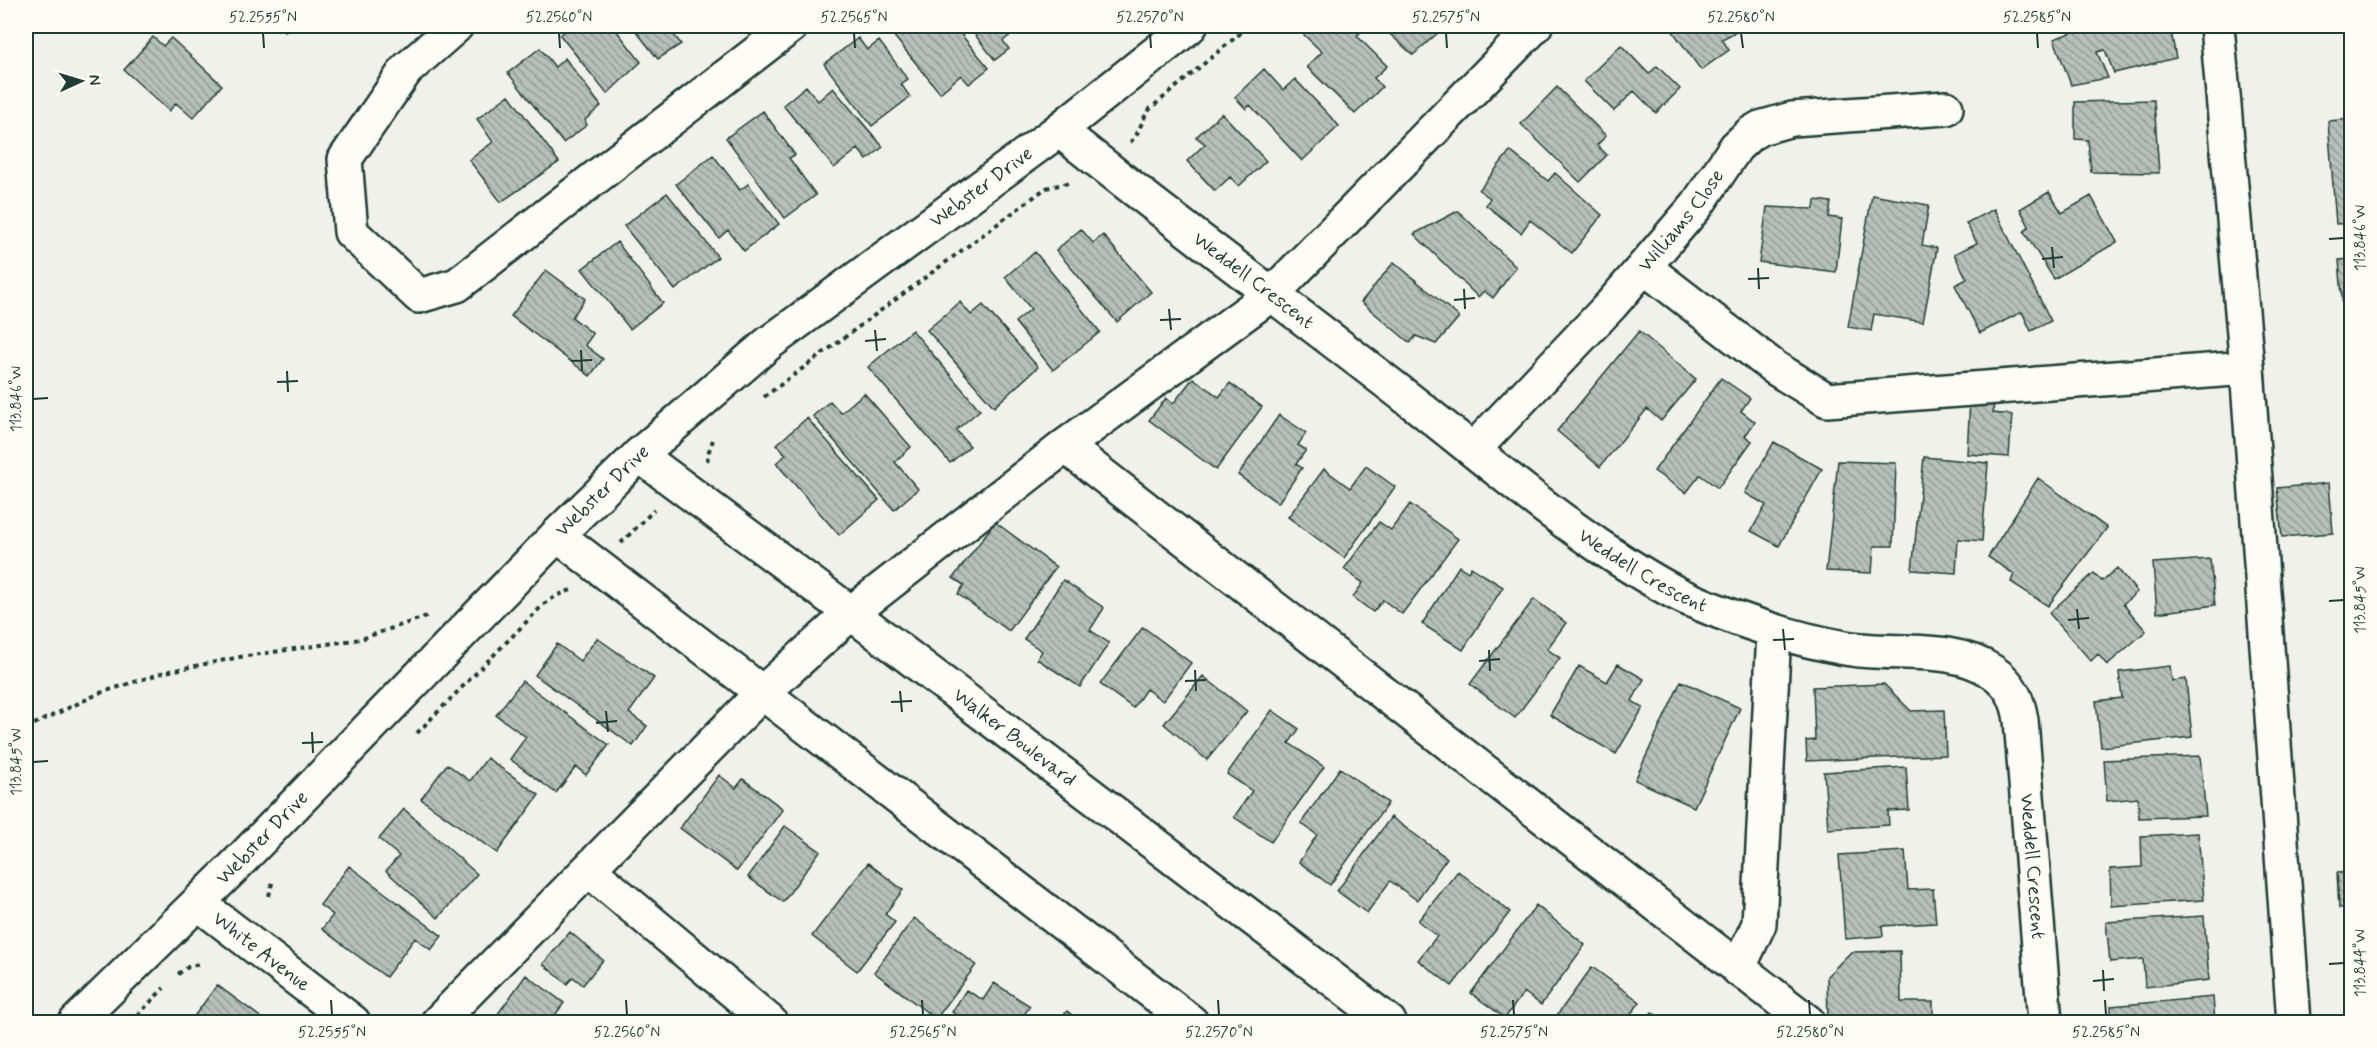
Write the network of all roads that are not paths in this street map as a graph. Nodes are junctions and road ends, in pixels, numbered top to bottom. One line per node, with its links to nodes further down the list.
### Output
1 (456, 26): 2 (street)
2 (791, 26)
3 (1190, 26): 7 (street, Webster Drive)
4 (1535, 26): 9 (street)
5 (2217, 26): 10 (street)
6 (1946, 108): 8 (street, Williams Close)
7 (1059, 130): 9 (street, Weddell Crescent); 13 (street, Webster Drive)
8 (1644, 267): 10 (street); 12 (street, Williams Close)
9 (1273, 293): 11 (street); 12 (street, Weddell Crescent)
10 (2247, 368): 29 (street)
11 (1065, 446): 15 (street); 20 (street)
12 (1473, 450): 16 (street, Weddell Crescent)
13 (639, 455): 14 (street, Webster Drive); 15 (street, Walker Boulevard)
14 (557, 535): 17 (street); 19 (street, Webster Drive)
15 (851, 613): 17 (street); 21 (street, Walker Boulevard)
16 (1774, 632): 20 (street); 28 (street, Weddell Crescent)
17 (762, 693): 18 (street); 26 (street)
18 (589, 870): 24 (street); 25 (street)
19 (198, 903): 22 (street, Webster Drive); 23 (street, White Avenue)
20 (1738, 969): 27 (street)
21 (1388, 1022)
22 (76, 1023)
23 (353, 1023)
24 (438, 1023)
25 (770, 1023)
26 (1191, 1023)
27 (1808, 1023)
28 (2045, 1023)
29 (2294, 1023)

